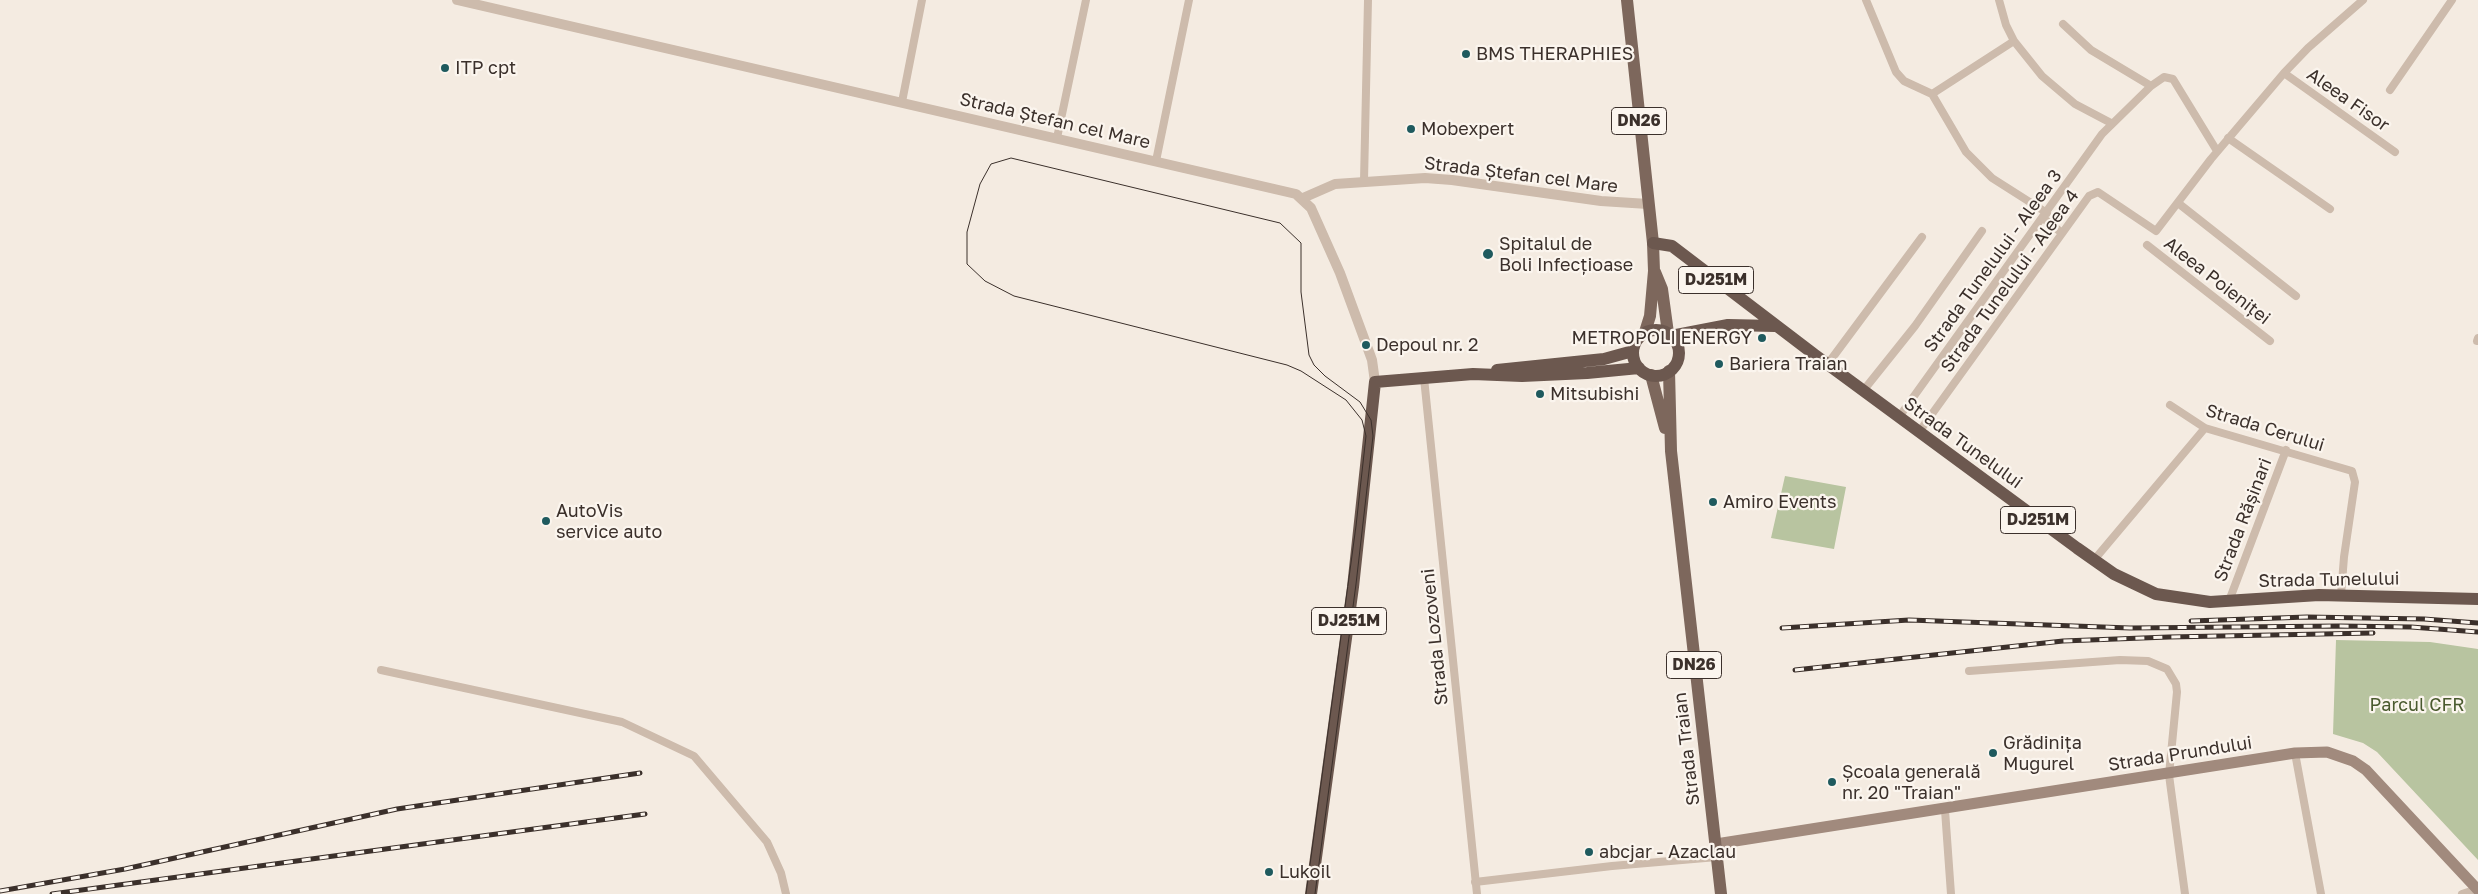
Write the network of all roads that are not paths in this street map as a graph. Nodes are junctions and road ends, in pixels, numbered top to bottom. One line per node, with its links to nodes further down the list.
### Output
1 (457, 0): 17 (street, Strada Ștefan cel Mare)
2 (922, 0): 17 (street)
3 (1086, 0): 19 (street)
4 (1189, 0): 23 (street)
5 (1368, 0): 24 (street)
6 (1626, 0): 27 (main road, DN26)
7 (1866, 0): 16 (street)
8 (1999, 0): 12 (street)
9 (2363, 0): 13 (street, Strada Tunelului - Aleea 4)
10 (2452, 0): 15 (street)
11 (2063, 24): 14 (street)
12 (2014, 41): 16 (street); 18 (street)
13 (2284, 73): 20 (street, Strada Tunelului - Aleea 4); 22 (street, Aleea Fisor)
14 (2150, 86): 18 (street, Strada Tunelului - Aleea 3); 21 (street)
15 (2390, 90)
16 (1932, 94): 29 (street)
17 (902, 102): 19 (street, Strada Ștefan cel Mare)
18 (2111, 123): 29 (street, Strada Tunelului - Aleea 3)
19 (1057, 138): 23 (street, Strada Ștefan cel Mare)
20 (2228, 138): 21 (street, Strada Tunelului - Aleea 4); 28 (street)
21 (2217, 151): 26 (street, Strada Tunelului - Aleea 4)
22 (2395, 152)
23 (1156, 161): 25 (street, Strada Ștefan cel Mare)
24 (1364, 181): 25 (street, Strada Ștefan cel Mare); 27 (street, Strada Ștefan cel Mare)
25 (1303, 198): 50 (street)
26 (2178, 203): 31 (street, Strada Tunelului - Aleea 4); 36 (street)
27 (1648, 204): 33 (main road, DN26)
28 (2330, 209)
29 (2045, 216): 31 (street); 53 (street, Strada Tunelului - Aleea 3)
30 (1982, 231): 51 (street)
31 (2062, 234): 55 (street, Strada Tunelului - Aleea 4)
32 (1922, 237): 44 (street)
33 (1653, 243): 35 (main road, DN26); 37 (highway, DJ251M)
34 (2147, 245): 41 (street, Aleea Poieniței)
35 (1654, 270): 38 (main road, DN26); 40 (main road, DN26)
36 (2296, 296)
37 (1775, 326): 39 (highway); 44 (highway, Strada Tunelului / DJ251M)
38 (1645, 332): 40 (highway); 42 (highway, DN26)
39 (1698, 332): 40 (highway); 43 (highway)
40 (1669, 334): 43 (highway, DN26)
41 (2270, 341)
42 (1632, 351): 45 (highway); 47 (highway)
43 (1679, 352): 46 (highway, DN26)
44 (1827, 364): 51 (highway, Strada Tunelului / DJ251M)
45 (1639, 368): 47 (highway); 48 (highway)
46 (1669, 371): 48 (highway); 57 (main road, Strada Traian / DN26)
47 (1474, 374): 49 (highway)
48 (1651, 375): 57 (main road, Strada Traian / DN26)
49 (1424, 378): 50 (highway); 69 (street, Strada Lozoveni)
50 (1375, 382): 72 (highway, DJ251M)
51 (1863, 391): 53 (highway, Strada Tunelului / DJ251M)
52 (2170, 405): 54 (street, Strada Cerului)
53 (1899, 418): 55 (highway, Strada Tunelului / DJ251M)
54 (2205, 428): 56 (street, Strada Cerului); 58 (street)
55 (1919, 432): 58 (highway, Strada Tunelului / DJ251M)
56 (2286, 450): 59 (street, Strada Cerului); 61 (street, Strada Rășinari)
57 (1671, 451): 67 (main road, Strada Traian / DN26)
58 (2094, 560): 61 (highway, Strada Tunelului / DJ251M)
59 (2341, 595): 60 (highway, Strada Tunelului / DJ251M); 61 (highway, Strada Tunelului / DJ251M)
60 (2478, 599)
61 (2229, 601)
62 (380, 670): 71 (street)
63 (1969, 671): 65 (street)
64 (2295, 753): 65 (main road, Strada Prundului); 70 (main road, Strada Prundului); 77 (street)
65 (2169, 774): 66 (main road, Strada Prundului); 76 (street)
66 (1945, 810): 67 (main road, Strada Prundului); 75 (street)
67 (1716, 844): 68 (main road, Strada Traian / DN26)
68 (1717, 857): 69 (street); 74 (main road, Strada Traian / DN26)
69 (1476, 882): 73 (street, Strada Lozoveni)
70 (2478, 890): 78 (street)
71 (786, 894)
72 (1311, 894)
73 (1477, 894)
74 (1721, 894)
75 (1951, 894)
76 (2185, 894)
77 (2321, 894)
78 (2462, 894)

